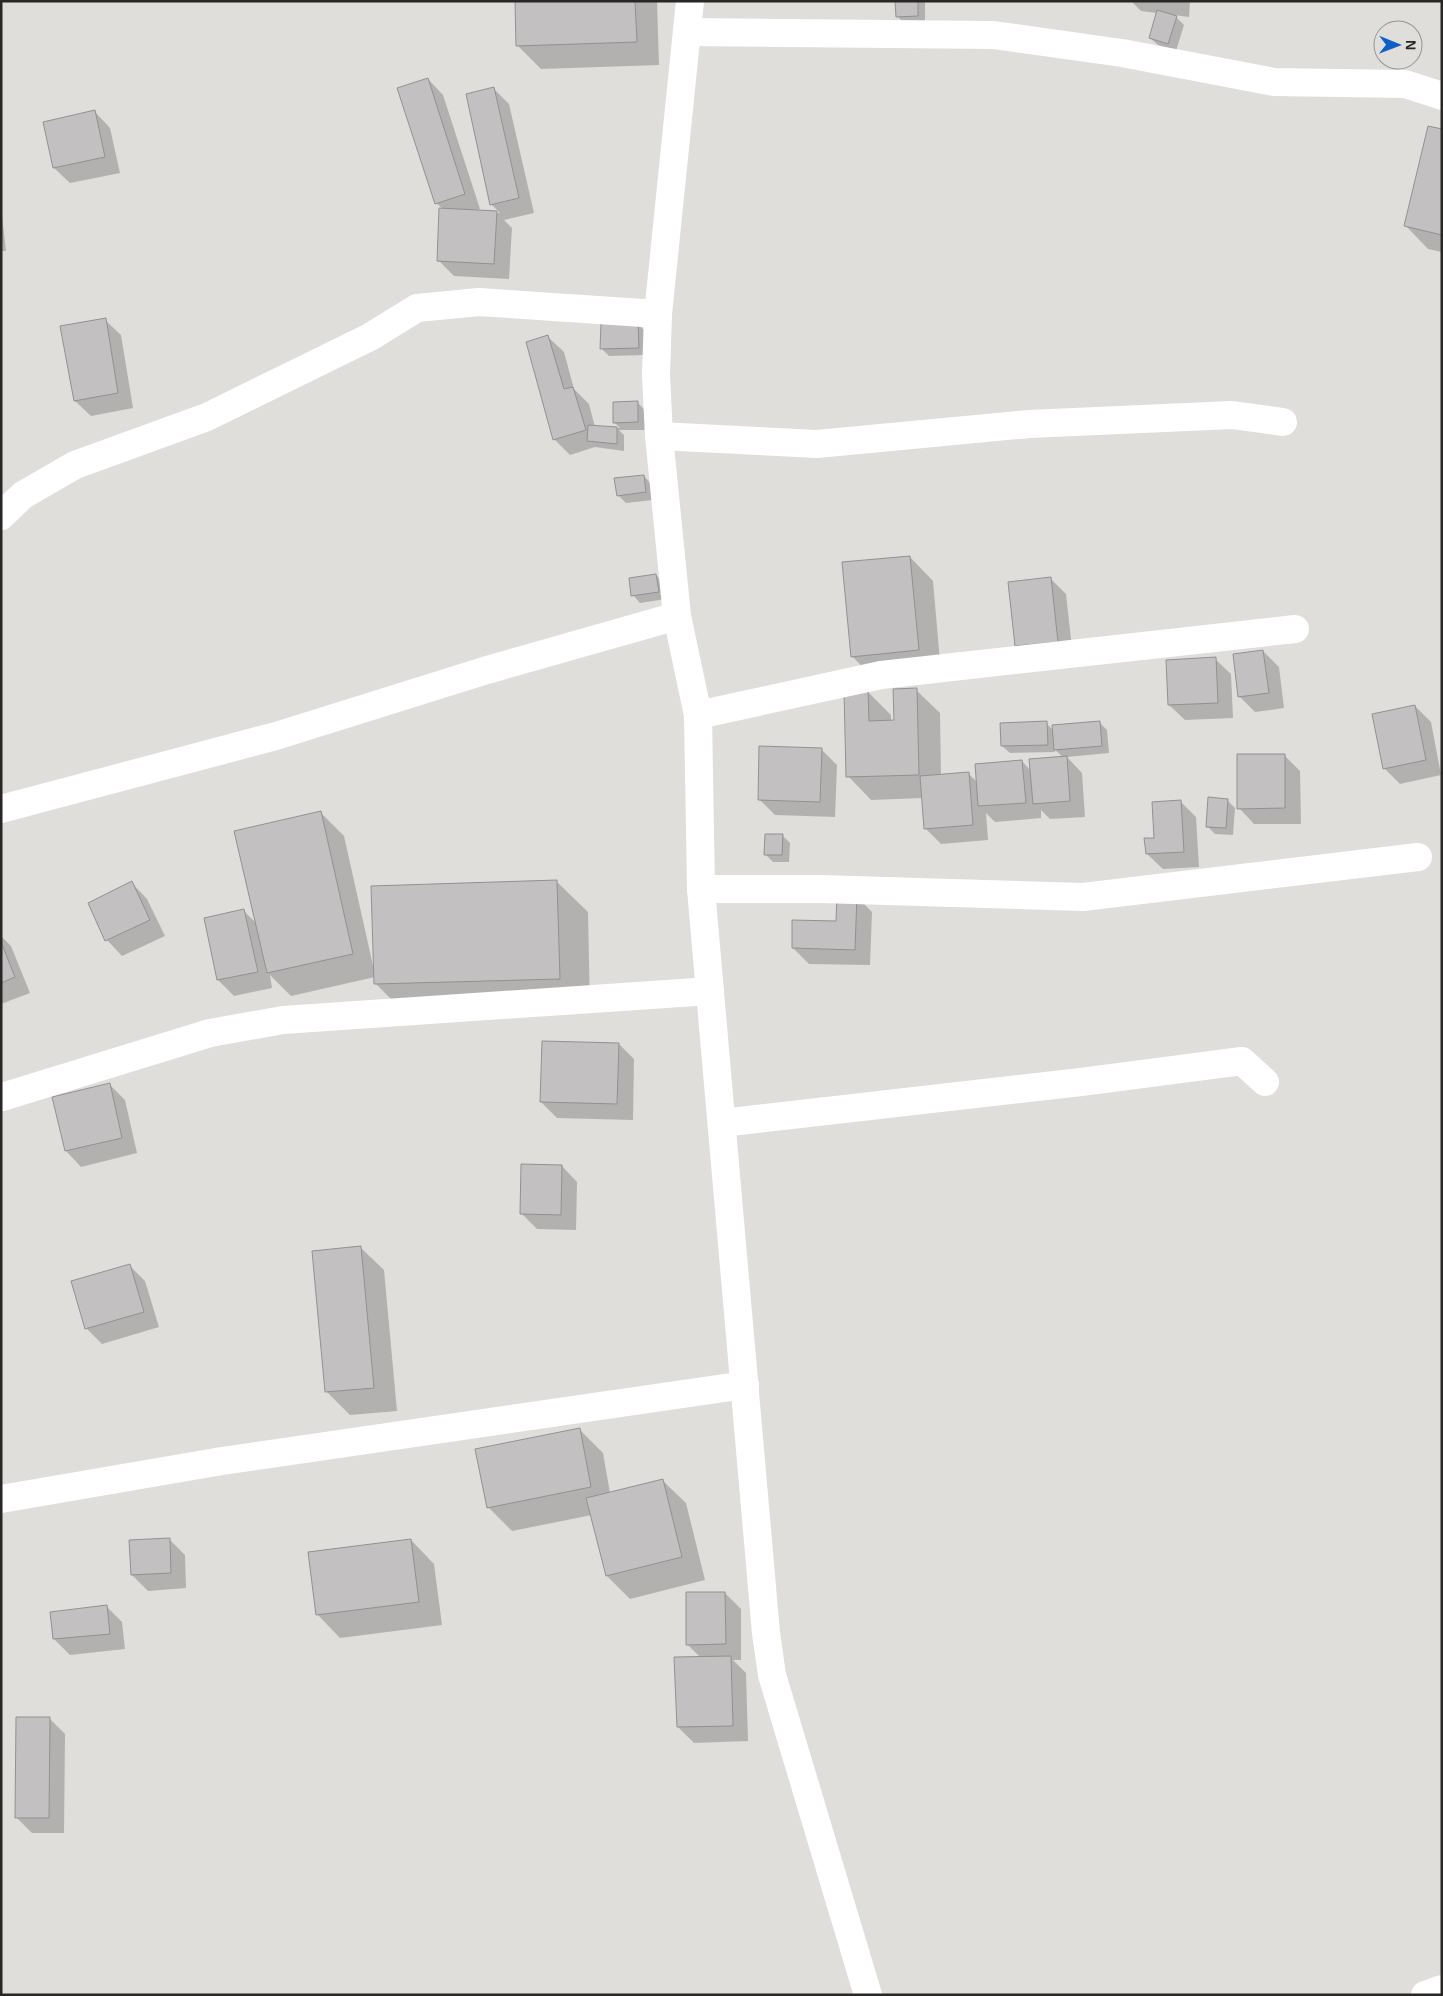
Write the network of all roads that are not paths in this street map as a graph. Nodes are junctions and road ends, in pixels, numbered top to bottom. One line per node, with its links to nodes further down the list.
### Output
1 (690, 1): 2 (street)
2 (687, 32): 3 (street); 4 (street)
3 (1442, 96)
4 (658, 314): 6 (street); 7 (street)
5 (1283, 422): 6 (street)
6 (659, 436): 8 (street)
7 (1, 516)
8 (677, 616): 10 (street); 11 (street)
9 (1295, 629): 10 (street)
10 (698, 715): 13 (street)
11 (1, 809)
12 (1418, 857): 13 (street)
13 (701, 889): 14 (street)
14 (710, 991): 16 (street); 17 (street)
15 (1265, 1082): 17 (street)
16 (2, 1097)
17 (722, 1123): 18 (street)
18 (745, 1385): 19 (street); 21 (street)
19 (1, 1499)
20 (1442, 1989): 22 (street)
21 (868, 1995)
22 (1425, 1995)

